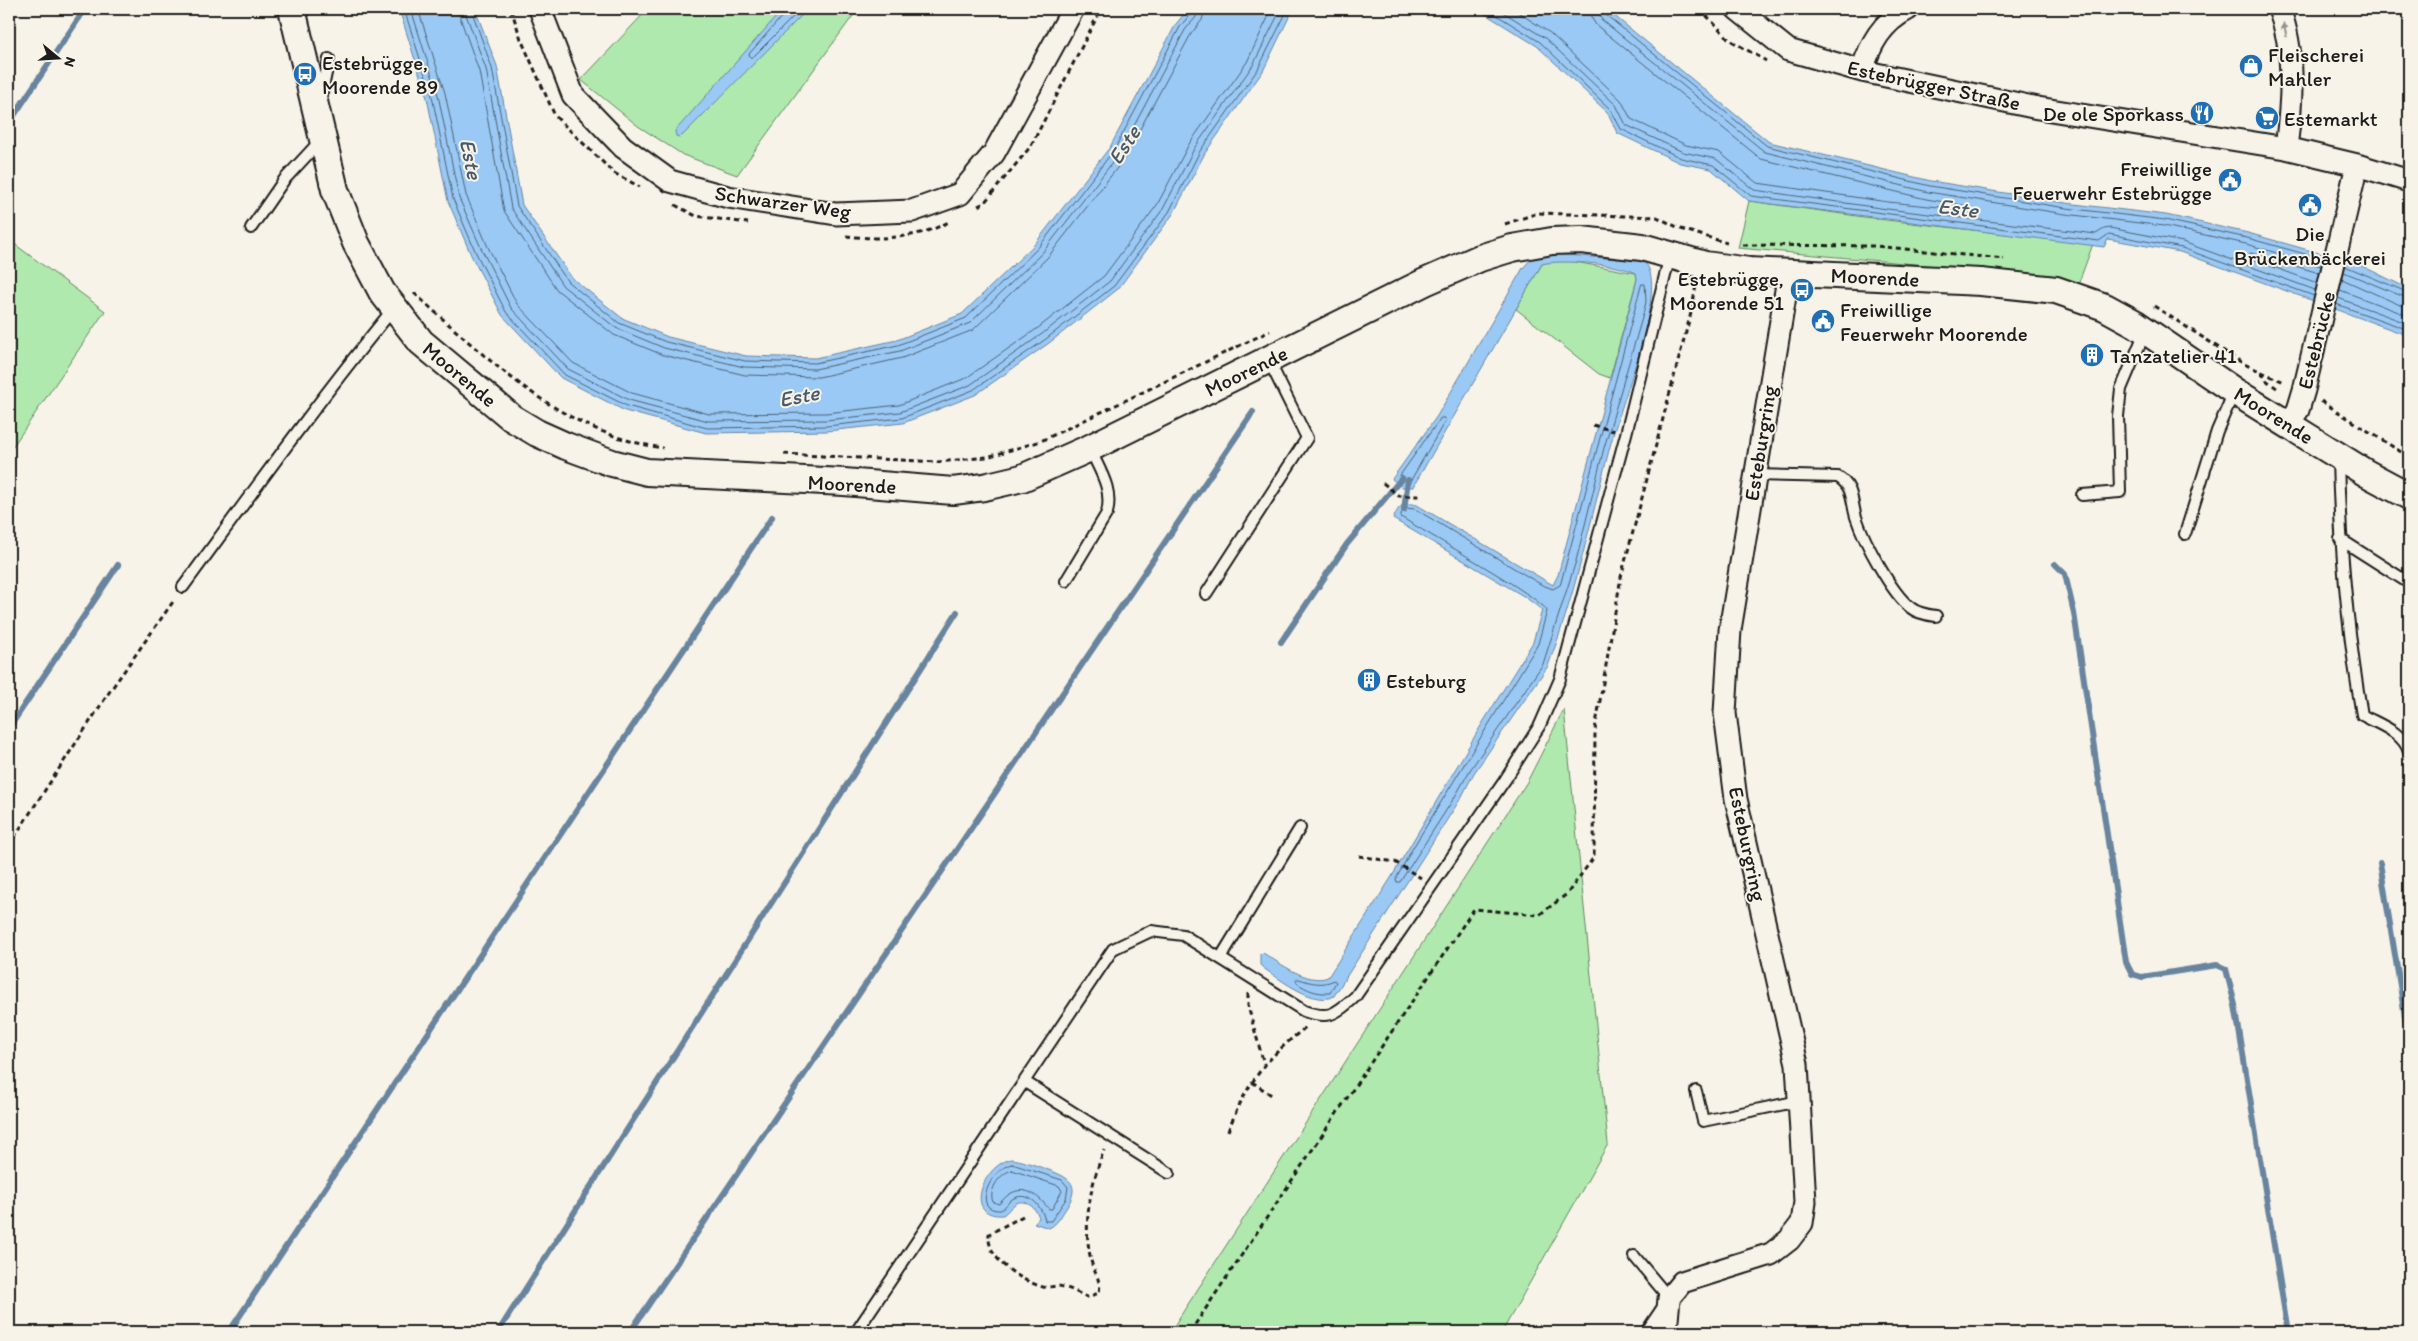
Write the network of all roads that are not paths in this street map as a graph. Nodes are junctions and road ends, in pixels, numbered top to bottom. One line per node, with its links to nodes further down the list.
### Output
1 (292, 9): 9 (street, Moorende)
2 (540, 9): 3 (street, Schwarzer Weg)
3 (1073, 9)
4 (1737, 9): 8 (street, Estebrügger Straße)
5 (1908, 9): 8 (street)
6 (2279, 9): 11 (street, one-way to 6)
7 (329, 58): 9 (lane)
8 (1862, 71): 11 (street, Estebrügger Straße)
9 (317, 111): 10 (street, Moorende)
10 (323, 137): 14 (lane); 17 (street, Moorende)
11 (2286, 148): 12 (street, Estebrügger Straße)
12 (2357, 164): 13 (street, Estebrügger Straße); 21 (street, Estebrücke)
13 (2409, 181)
14 (251, 228)
15 (1671, 254): 16 (street, Moorende); 19 (street, Moorende); 36 (lane)
16 (1789, 272): 18 (street, Moorende); 24 (street, Esteburgring)
17 (404, 300): 22 (street, Moorende); 31 (lane)
18 (2146, 331): 20 (street, Moorende); 25 (lane)
19 (1268, 361): 22 (street, Moorende); 32 (lane)
20 (2234, 391): 21 (street, Moorende); 27 (lane)
21 (2288, 424): 23 (street, Moorende)
22 (1090, 448): 29 (lane)
23 (2338, 456): 26 (street, Moorende); 28 (lane)
24 (1754, 475): 33 (lane); 39 (street, Esteburgring)
25 (2082, 494)
26 (2409, 496)
27 (2185, 534)
28 (2340, 539): 30 (lane); 34 (lane)
29 (1066, 581)
30 (2409, 583)
31 (183, 587)
32 (1206, 594)
33 (1936, 616)
34 (2409, 752)
35 (1300, 828): 36 (lane)
36 (1220, 957): 37 (lane)
37 (1025, 1082): 40 (lane); 43 (lane)
38 (1696, 1092): 39 (lane)
39 (1799, 1101): 42 (street, Esteburgring)
40 (1170, 1173)
41 (1634, 1256): 42 (lane)
42 (1668, 1298): 44 (lane); 45 (street)
43 (856, 1332)
44 (1646, 1332)
45 (1666, 1332)

